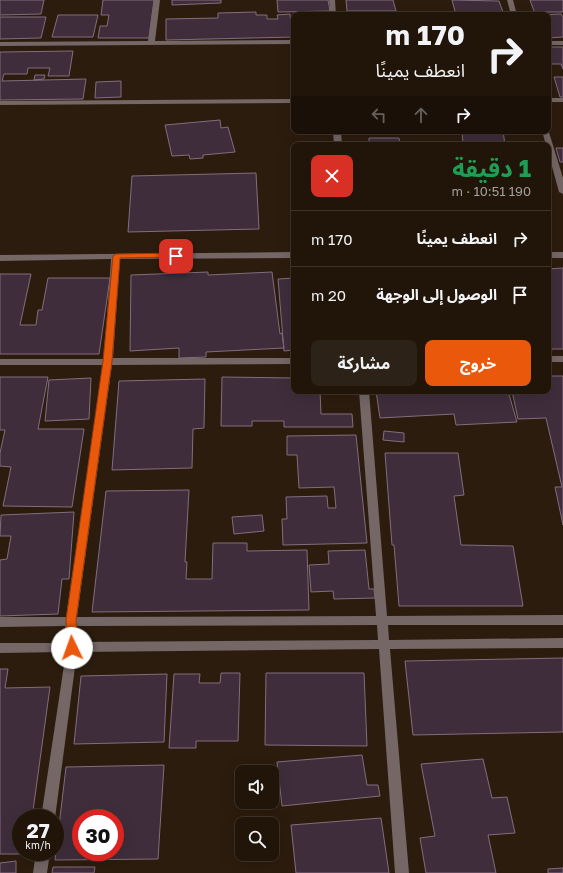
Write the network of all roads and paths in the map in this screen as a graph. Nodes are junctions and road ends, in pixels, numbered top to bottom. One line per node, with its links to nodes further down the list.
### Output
1 (158, 0): 7 (street)
2 (332, 0): 4 (street)
3 (510, 0): 5 (street)
4 (333, 12)
5 (513, 12)
6 (291, 42): 7 (street)
7 (151, 43): 10 (street)
8 (551, 43): 9 (street)
9 (563, 43)
10 (0, 44)
11 (551, 100): 12 (street)
12 (563, 100)
13 (291, 101): 14 (street)
14 (0, 103)
15 (551, 149): 16 (street)
16 (563, 192)
17 (551, 255): 18 (street)
18 (563, 255)
19 (116, 256): 20 (street); 21 (street); 24 (street)
20 (291, 256)
21 (0, 258)
22 (551, 359): 23 (street)
23 (563, 359)
24 (108, 361): 25 (street); 26 (street); 28 (street)
25 (291, 361)
26 (0, 362)
27 (364, 394): 30 (street)
28 (71, 620): 30 (street); 31 (street); 35 (street)
29 (563, 620): 30 (street)
30 (382, 621): 33 (street)
31 (0, 622)
32 (563, 643): 33 (street)
33 (383, 646): 35 (street); 39 (street)
34 (0, 648): 35 (street)
35 (72, 648): 36 (street)
36 (49, 809)
37 (42, 861): 38 (street)
38 (40, 873)
39 (402, 873)

